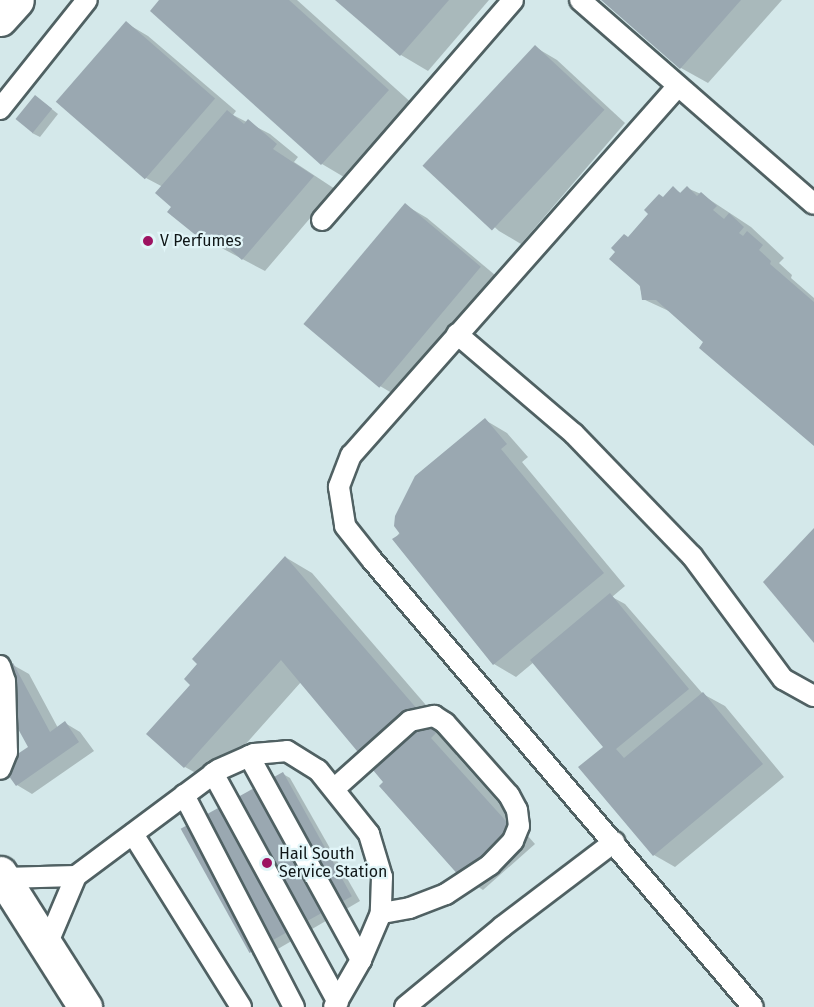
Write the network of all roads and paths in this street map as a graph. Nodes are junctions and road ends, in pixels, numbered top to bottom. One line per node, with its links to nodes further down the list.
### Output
1 (17, 0): 5 (street)
2 (87, 0): 7 (lane)
3 (513, 0): 9 (lane)
4 (580, 0): 6 (lane)
5 (0, 19)
6 (678, 86): 8 (lane); 10 (lane)
7 (0, 109)
8 (814, 204)
9 (322, 220)
10 (457, 334): 12 (lane); 19 (lane)
11 (0, 666): 14 (lane)
12 (814, 696)
13 (249, 756): 15 (lane); 16 (lane); 24 (lane)
14 (0, 769)
15 (213, 774): 17 (lane); 25 (lane)
16 (334, 789): 22 (lane); 22 (lane)
17 (184, 795): 18 (lane); 28 (lane)
18 (132, 834): 21 (lane); 27 (lane)
19 (614, 842): 29 (lane); 30 (lane)
20 (2, 875): 21 (lane); 23 (street)
21 (76, 876): 23 (lane)
22 (381, 913): 24 (lane)
23 (46, 947): 26 (street)
24 (361, 960): 25 (lane)
25 (336, 1004)
26 (85, 1007)
27 (241, 1007)
28 (294, 1007)
29 (405, 1007)
30 (753, 1007)

